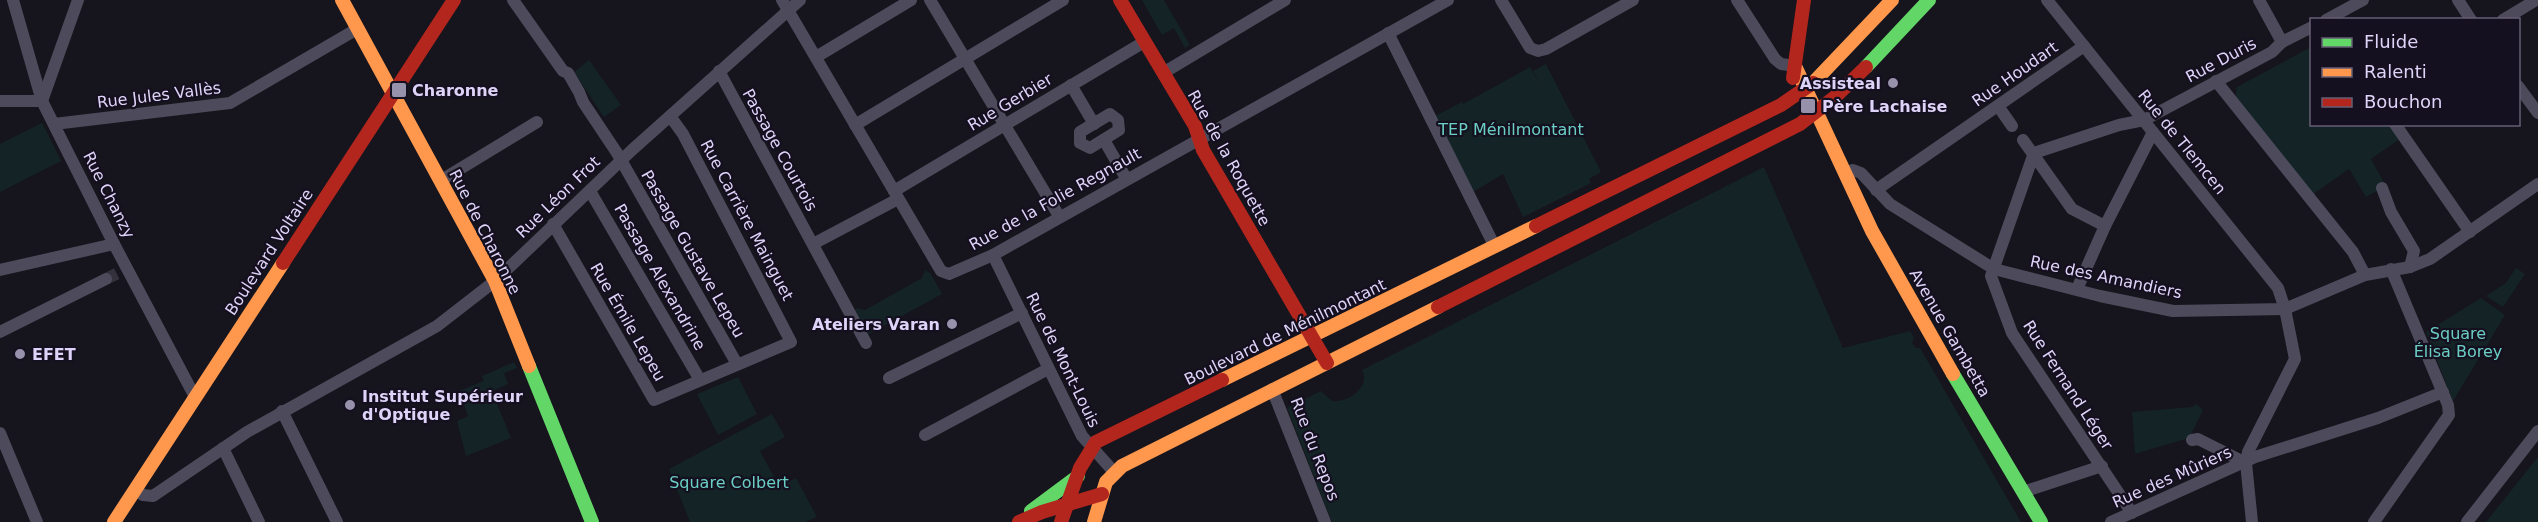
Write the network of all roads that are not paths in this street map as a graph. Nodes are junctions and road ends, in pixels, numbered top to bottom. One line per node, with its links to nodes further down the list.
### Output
1 (13, 0): 46 (street, Rue Chanzy)
2 (78, 0): 46 (street)
3 (342, 0): 29 (main road, Rue de Charonne)
4 (454, 0): 43 (main road, Boulevard Voltaire)
5 (513, 0): 66 (street, Passage Gustave Lepeu)
6 (800, 0): 24 (street, Rue Léon Frot)
7 (911, 0): 34 (street)
8 (930, 0): 35 (street)
9 (1063, 0): 35 (street)
10 (1120, 0): 31 (main road, Rue de la Roquette)
11 (1286, 0): 38 (street)
12 (1448, 0): 30 (street, Rue de la Folie Regnault)
13 (1501, 0): 14 (street)
14 (1634, 0)
15 (1737, 0): 36 (street)
16 (1804, 0): 36 (main road)
17 (1892, 0): 41 (main road, Boulevard de Ménilmontant)
18 (1929, 0): 48 (main road)
19 (2047, 0): 33 (street, Rue de Tlemcen)
20 (2259, 0): 32 (street)
21 (2363, 0): 25 (street)
22 (2458, 0): 26 (street)
23 (2536, 0): 27 (street)
24 (785, 5): 34 (street, Rue de la Folie Regnault); 37 (street, Rue Léon Frot)
25 (2330, 18)
26 (2470, 18)
27 (2506, 18)
28 (2310, 28): 32 (street, Rue Duris)
29 (357, 29): 43 (main road, Rue de Charonne); 54 (street, Rue Jules Vallès)
30 (1388, 33): 61 (street, Rue de la Folie Regnault); 81 (street)
31 (1144, 42): 38 (main road, Rue de la Roquette); 40 (street, Rue Gerbier)
32 (2282, 42): 39 (street, Rue Duris)
33 (2084, 46): 47 (street, Rue Houdart); 51 (street, Rue de Tlemcen)
34 (816, 57): 57 (street, Rue de la Folie Regnault)
35 (965, 58): 55 (street); 57 (street)
36 (1795, 66): 41 (main road); 44 (main road)
37 (719, 71): 50 (street, Rue Léon Frot); 80 (street, Passage Courtois)
38 (1163, 73): 61 (main road, Rue de la Roquette)
39 (2216, 81): 51 (street, Rue Duris); 88 (street)
40 (1071, 85): 53 (street); 55 (street, Rue Gerbier)
41 (1806, 88): 44 (main road, Boulevard de Ménilmontant); 48 (main road)
42 (2520, 89): 49 (street)
43 (393, 93): 69 (main road, Rue de Charonne); 105 (main road, Boulevard Voltaire)
44 (1790, 100): 56 (main road); 81 (main road, Boulevard de Ménilmontant)
45 (0, 101): 46 (street)
46 (42, 101): 54 (street, Rue Chanzy)
47 (1998, 106): 58 (street); 72 (street, Rue Houdart)
48 (1818, 112): 56 (main road); 65 (main road)
49 (2538, 113)
50 (670, 116): 66 (street, Rue Léon Frot); 96 (street, Rue Carrière Mainguet)
51 (2144, 120): 60 (street, Rue de Tlemcen); 64 (street, Rue Duris)
52 (537, 122): 69 (street)
53 (1094, 123): 62 (street); 62 (street)
54 (54, 124): 79 (street, Rue Chanzy)
55 (1004, 124): 74 (street, Rue Gerbier); 75 (street)
56 (1800, 124): 65 (main road); 87 (main road)
57 (855, 125): 74 (street, Rue de la Folie Regnault)
58 (2012, 126)
59 (2396, 126): 78 (street)
60 (2153, 132): 77 (street); 92 (street, Rue de Tlemcen)
61 (1199, 138): 68 (street, Rue de la Folie Regnault); 95 (main road, Rue de la Roquette)
62 (1104, 140): 68 (street)
63 (2023, 140): 64 (street)
64 (2034, 153): 77 (street); 84 (street)
65 (1836, 158): 67 (main road, Avenue Gambetta)
66 (621, 161): 73 (street, Rue Léon Frot); 99 (street, Passage Gustave Lepeu)
67 (1844, 173): 72 (street, Rue des Amandiers); 118 (main road, Avenue Gambetta)
68 (1126, 178): 75 (street, Rue de la Folie Regnault)
69 (440, 181): 90 (main road, Rue de Charonne)
70 (2538, 184): 78 (street, Rue des Amandiers)
71 (2382, 188): 83 (street)
72 (1876, 190): 84 (street, Rue des Amandiers)
73 (590, 191): 76 (street, Rue Léon Frot); 102 (street, Passage Alexandrine)
74 (896, 195): 80 (street); 82 (street, Rue de la Folie Regnault)
75 (1059, 216): 82 (street, Rue de la Folie Regnault)
76 (553, 224): 90 (street, Rue Léon Frot); 102 (street, Rue Émile Lepeu)
77 (2105, 226): 91 (street)
78 (2470, 232): 83 (street, Rue des Amandiers)
79 (114, 244): 86 (street); 105 (street, Rue Chanzy)
80 (813, 244): 97 (street, Passage Courtois)
81 (1494, 245): 87 (main road); 95 (main road, Boulevard de Ménilmontant)
82 (993, 255): 93 (street, Rue de Mont-Louis)
83 (2410, 267): 85 (street, Rue des Amandiers)
84 (1994, 269): 91 (street, Rue des Amandiers); 114 (street, Rue Fernand Léger)
85 (2391, 269): 88 (street, Rue des Amandiers); 104 (street)
86 (0, 270)
87 (1507, 271): 98 (main road)
88 (2365, 275): 92 (street, Rue des Amandiers)
89 (106, 279): 94 (street)
90 (495, 281): 106 (street, Rue Léon Frot); 128 (main road, Rue de Charonne)
91 (2078, 289): 92 (street, Rue des Amandiers)
92 (2285, 309): 113 (street, Rue de Tlemcen)
93 (1022, 313): 100 (street, Rue de Mont-Louis); 101 (street)
94 (0, 332)
95 (1313, 337): 98 (main road, Rue de la Roquette); 112 (main road, Boulevard de Ménilmontant)
96 (791, 342): 99 (street, Rue Émile Lepeu)
97 (866, 343)
98 (1327, 363): 103 (main road)
99 (737, 364): 102 (street, Rue Émile Lepeu)
100 (1048, 369): 109 (street); 112 (street, Rue de Mont-Louis)
101 (889, 378)
102 (700, 380)
103 (1272, 389): 115 (main road); 130 (street, Rue du Repos)
104 (2443, 392): 113 (street, Rue des Mûriers); 134 (street)
105 (195, 397): 117 (main road, Boulevard Voltaire)
106 (282, 411): 111 (street, Rue Léon Frot); 127 (street)
107 (2538, 431): 135 (street)
108 (0, 433): 124 (street)
109 (925, 435)
110 (2192, 441): 113 (street)
111 (223, 448): 117 (street, Rue Léon Frot); 126 (street)
112 (1090, 448): 115 (street, Rue de Mont-Louis); 116 (main road)
113 (2246, 463): 121 (street, Rue des Mûriers); 133 (street)
114 (2102, 466): 118 (street); 121 (street, Rue Fernand Léger)
115 (1114, 472): 119 (main road)
116 (1078, 476): 120 (main road); 123 (main road)
117 (136, 490): 125 (main road, Boulevard Voltaire)
118 (2024, 492): 131 (main road, Avenue Gambetta)
119 (1102, 494): 120 (main road); 122 (main road)
120 (1070, 503): 123 (main road); 129 (main road)
121 (2132, 513): 132 (street, Rue des Mûriers)
122 (1098, 520)
123 (1020, 521)
124 (37, 522)
125 (115, 522)
126 (259, 522)
127 (337, 522)
128 (592, 522)
129 (1061, 522)
130 (1326, 522)
131 (2041, 522)
132 (2111, 522)
133 (2252, 522)
134 (2374, 522)
135 (2467, 522)

